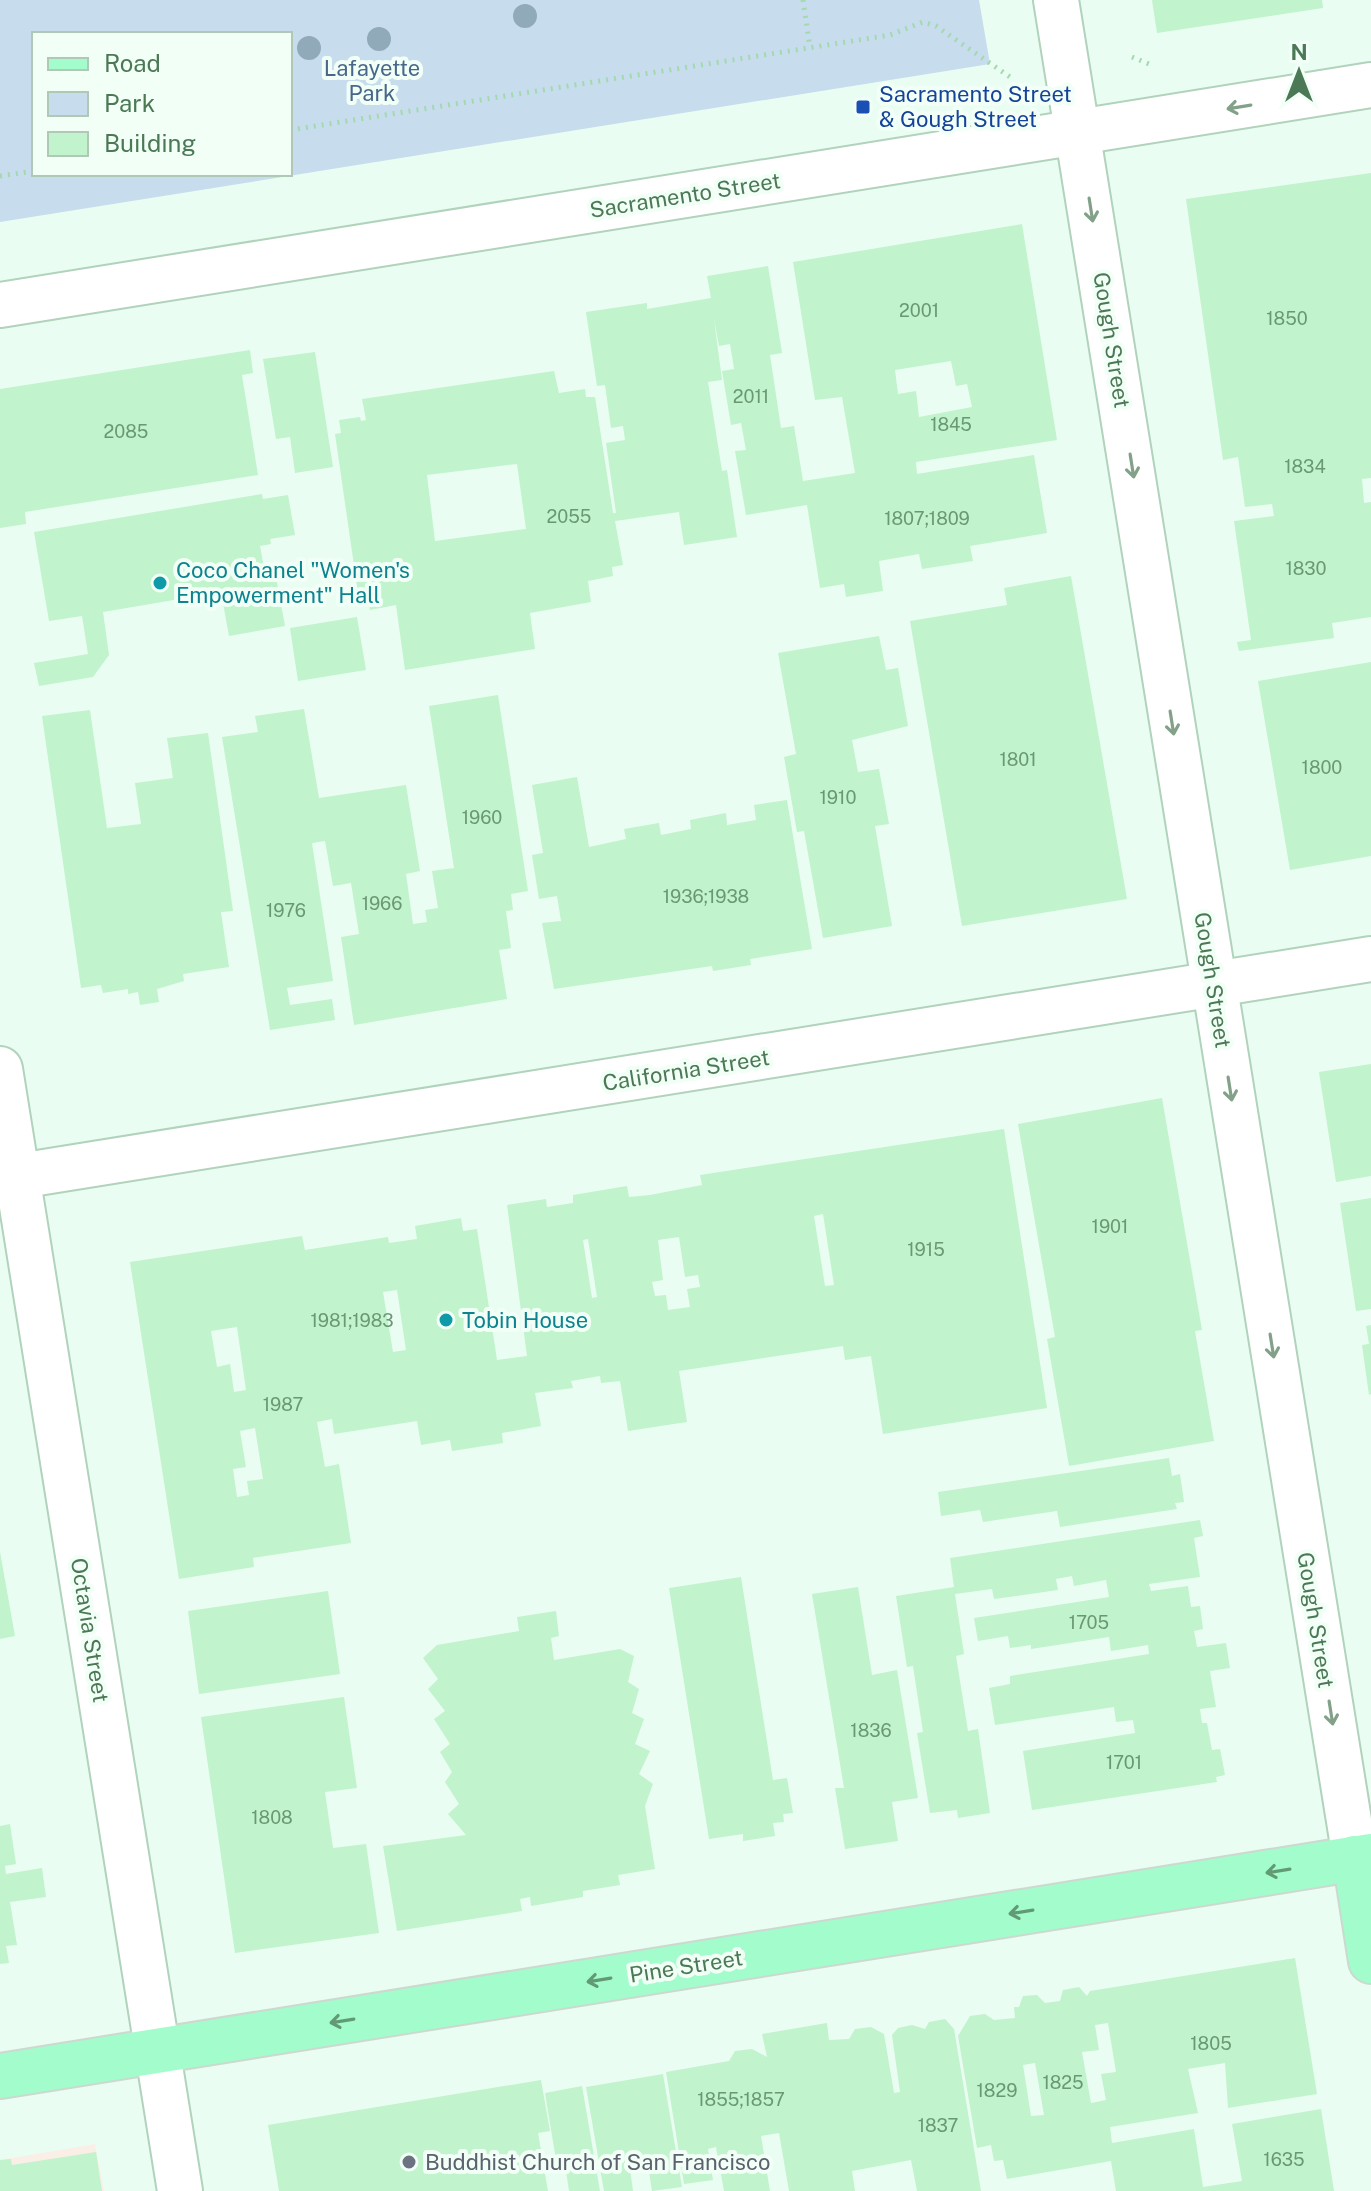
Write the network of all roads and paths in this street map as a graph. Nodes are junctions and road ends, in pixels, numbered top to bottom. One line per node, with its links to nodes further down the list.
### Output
1 (803, 0): 3 (path)
2 (1056, 0): 7 (street, Gough Street)
3 (810, 47): 4 (path); 6 (path)
4 (1010, 77)
5 (1371, 85): 7 (street, Sacramento Street, one-way to 7)
6 (292, 130)
7 (1079, 133): 10 (street, Sacramento Street); 12 (street, Gough Street, one-way to 12)
8 (32, 171): 9 (path)
9 (0, 176)
10 (0, 305)
11 (1371, 959): 12 (street, California Street)
12 (1213, 985): 14 (street, California Street); 15 (street, Gough Street, one-way to 15)
13 (0, 1069): 14 (street, Octavia Street)
14 (9, 1178): 17 (street, Octavia Street)
15 (1363, 1857): 16 (main road, Gough Street); 17 (main road, Pine Street, one-way to 17)
16 (1371, 1961)
17 (157, 2051): 18 (main road, Pine Street); 19 (street, Octavia Street)
18 (0, 2076)
19 (180, 2191)

